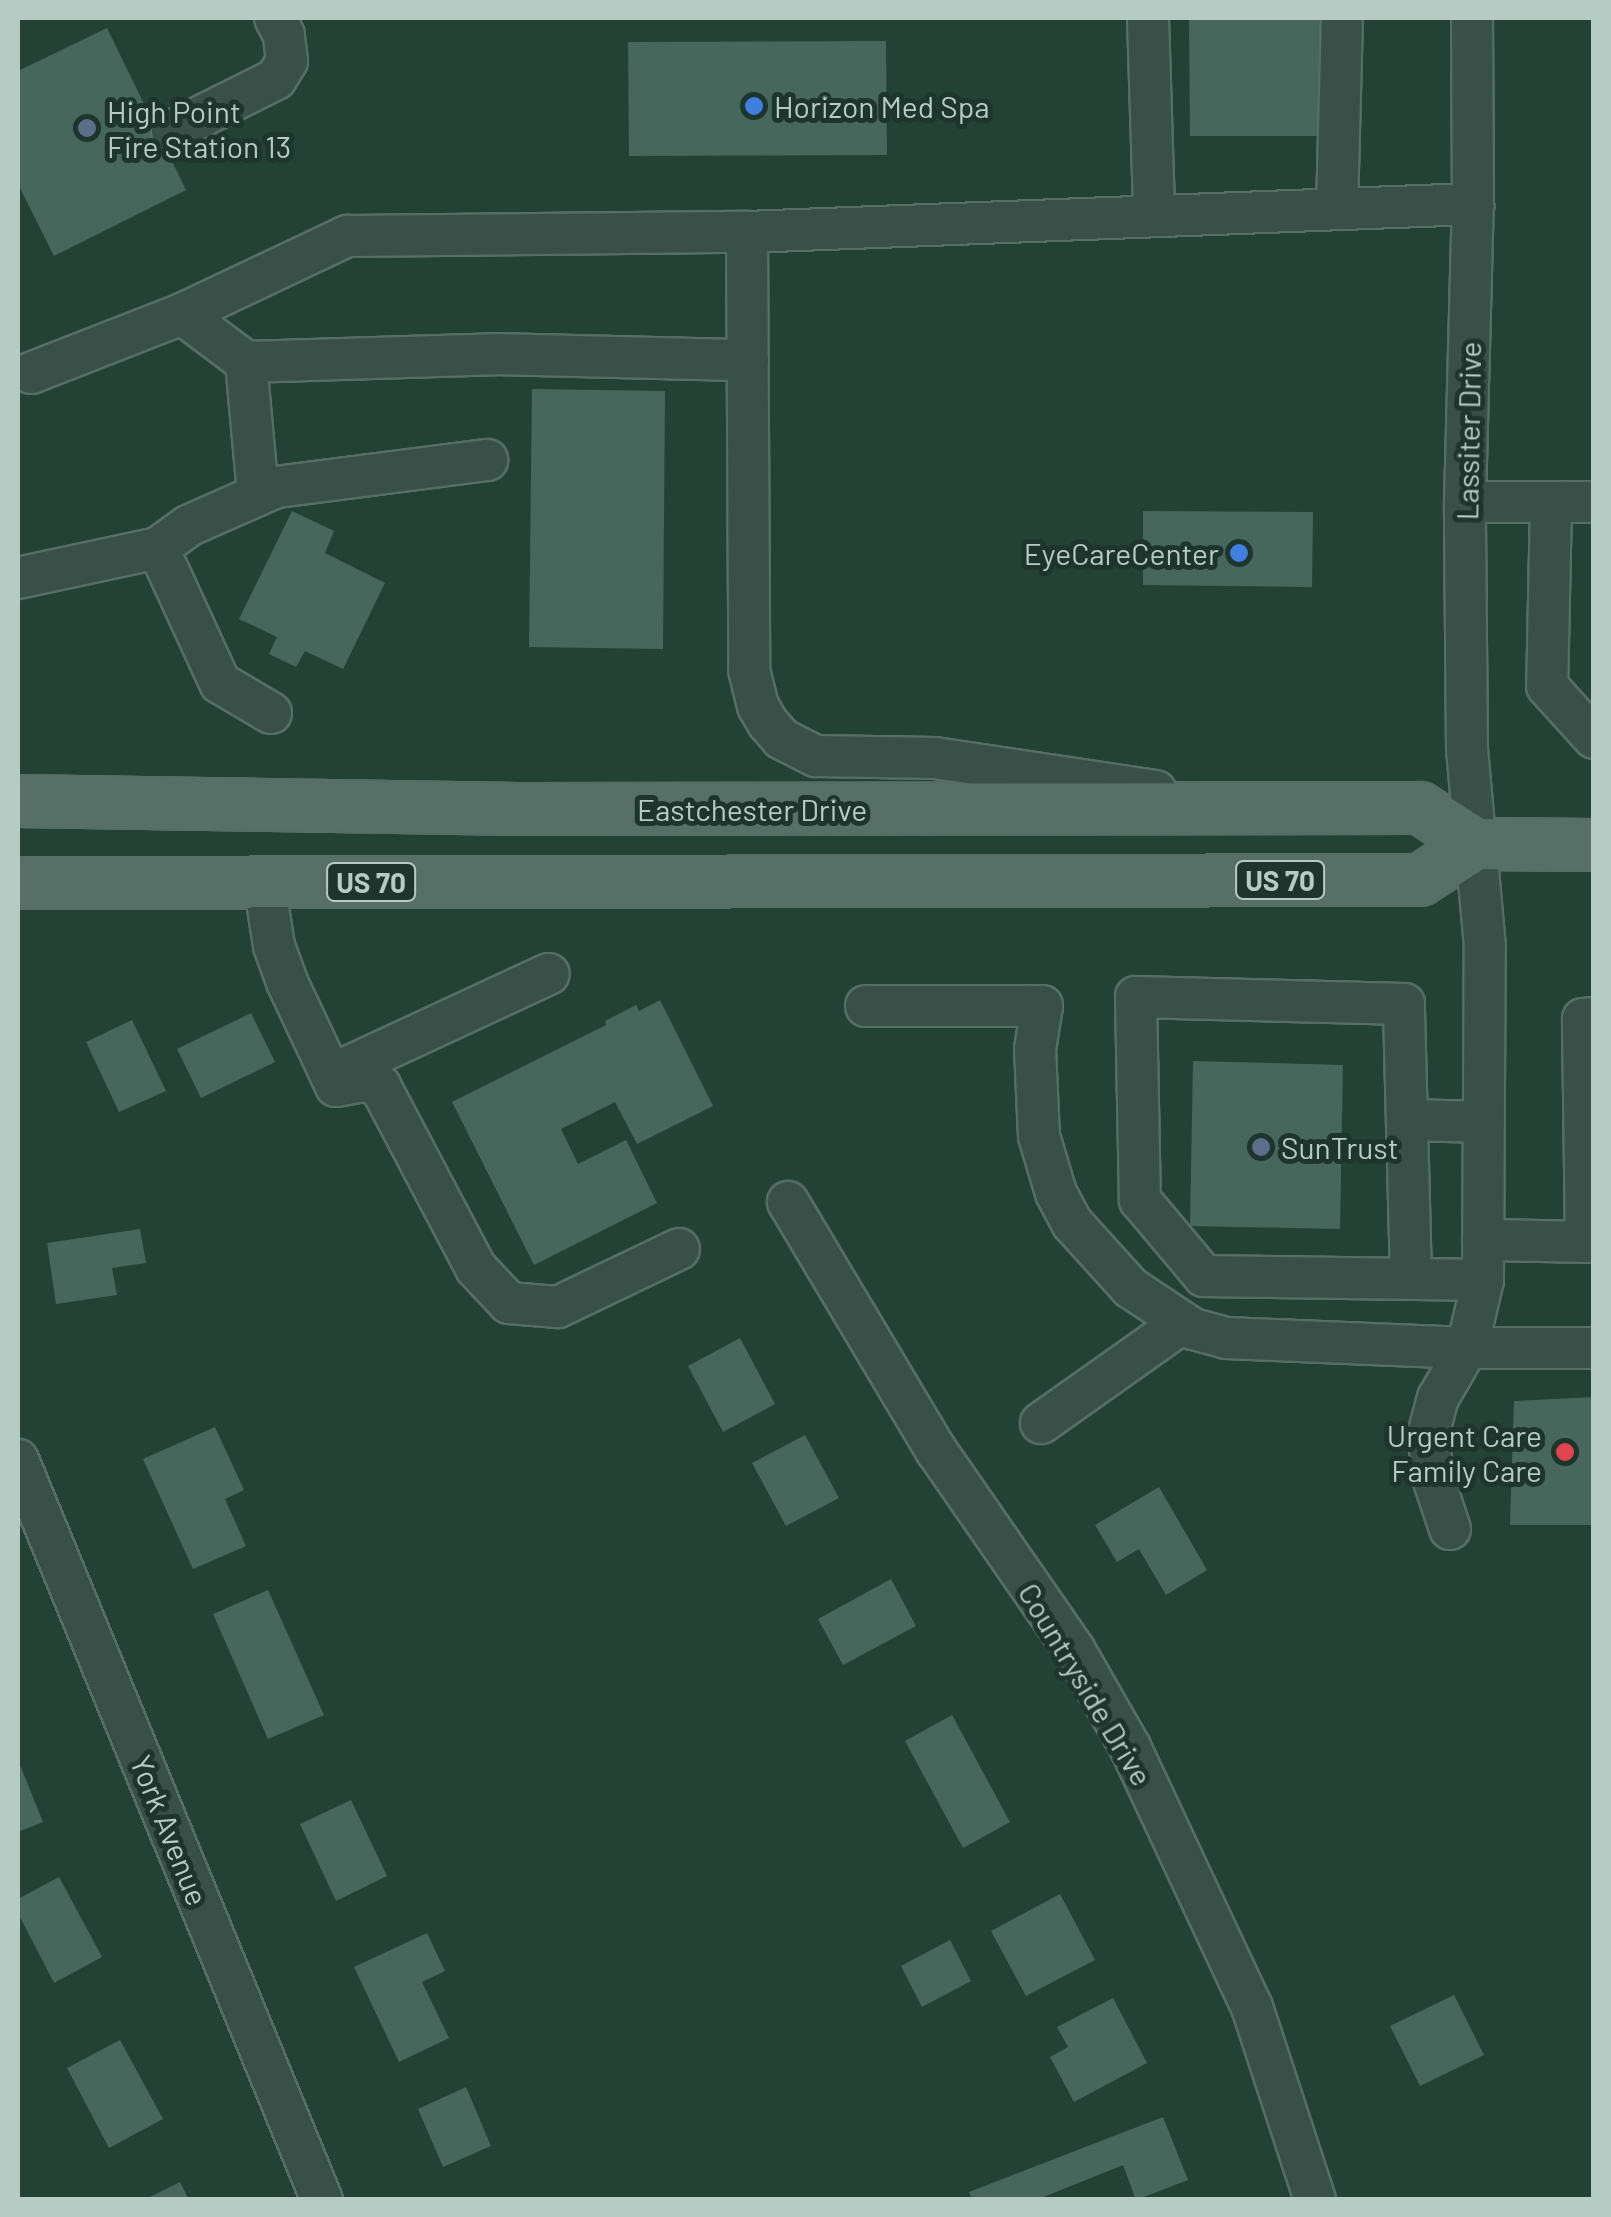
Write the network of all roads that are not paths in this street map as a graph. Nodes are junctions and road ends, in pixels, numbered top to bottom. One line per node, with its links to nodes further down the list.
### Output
1 (275, 18): 5 (street)
2 (1148, 18): 8 (street)
3 (1342, 18): 7 (street)
4 (1472, 18): 6 (street, Lassiter Drive)
5 (172, 131)
6 (1473, 204): 7 (street); 16 (street, Lassiter Drive)
7 (1337, 209): 8 (street)
8 (1154, 214): 9 (street)
9 (747, 232): 10 (street); 11 (street)
10 (182, 314): 12 (street); 13 (street)
11 (748, 360): 12 (street); 24 (street)
12 (246, 362): 15 (street)
13 (30, 373)
14 (486, 460): 15 (street)
15 (258, 494): 19 (street)
16 (1465, 502): 17 (street); 25 (street, Lassiter Drive)
17 (1550, 502): 18 (street); 22 (street)
18 (1594, 502)
19 (158, 548): 20 (street); 21 (street)
20 (18, 578)
21 (271, 712)
22 (1589, 729)
23 (18, 801): 24 (main road, Eastchester Drive)
24 (1268, 808): 25 (main road, Eastchester Drive)
25 (1476, 844): 26 (main road); 27 (main road, US 70); 34 (street, Lassiter Drive)
26 (1594, 844)
27 (264, 882): 28 (main road, US 70); 32 (street)
28 (18, 883)
29 (549, 974): 32 (street)
30 (866, 1006): 40 (street)
31 (1594, 1018): 36 (street)
32 (331, 1074): 37 (street)
33 (1407, 1120): 34 (street); 39 (street); 39 (street)
34 (1484, 1122): 38 (street, Lassiter Drive)
35 (788, 1202): 47 (street, Countryside Drive)
36 (1590, 1242): 38 (street)
37 (679, 1249)
38 (1483, 1260): 39 (street); 41 (street, Lassiter Drive)
39 (1411, 1278)
40 (1182, 1323): 41 (street); 43 (street)
41 (1467, 1348): 42 (street); 45 (street, Lassiter Drive)
42 (1594, 1348)
43 (1040, 1423)
44 (18, 1460): 46 (street, York Avenue)
45 (1450, 1529)
46 (322, 2200)
47 (1315, 2200)

